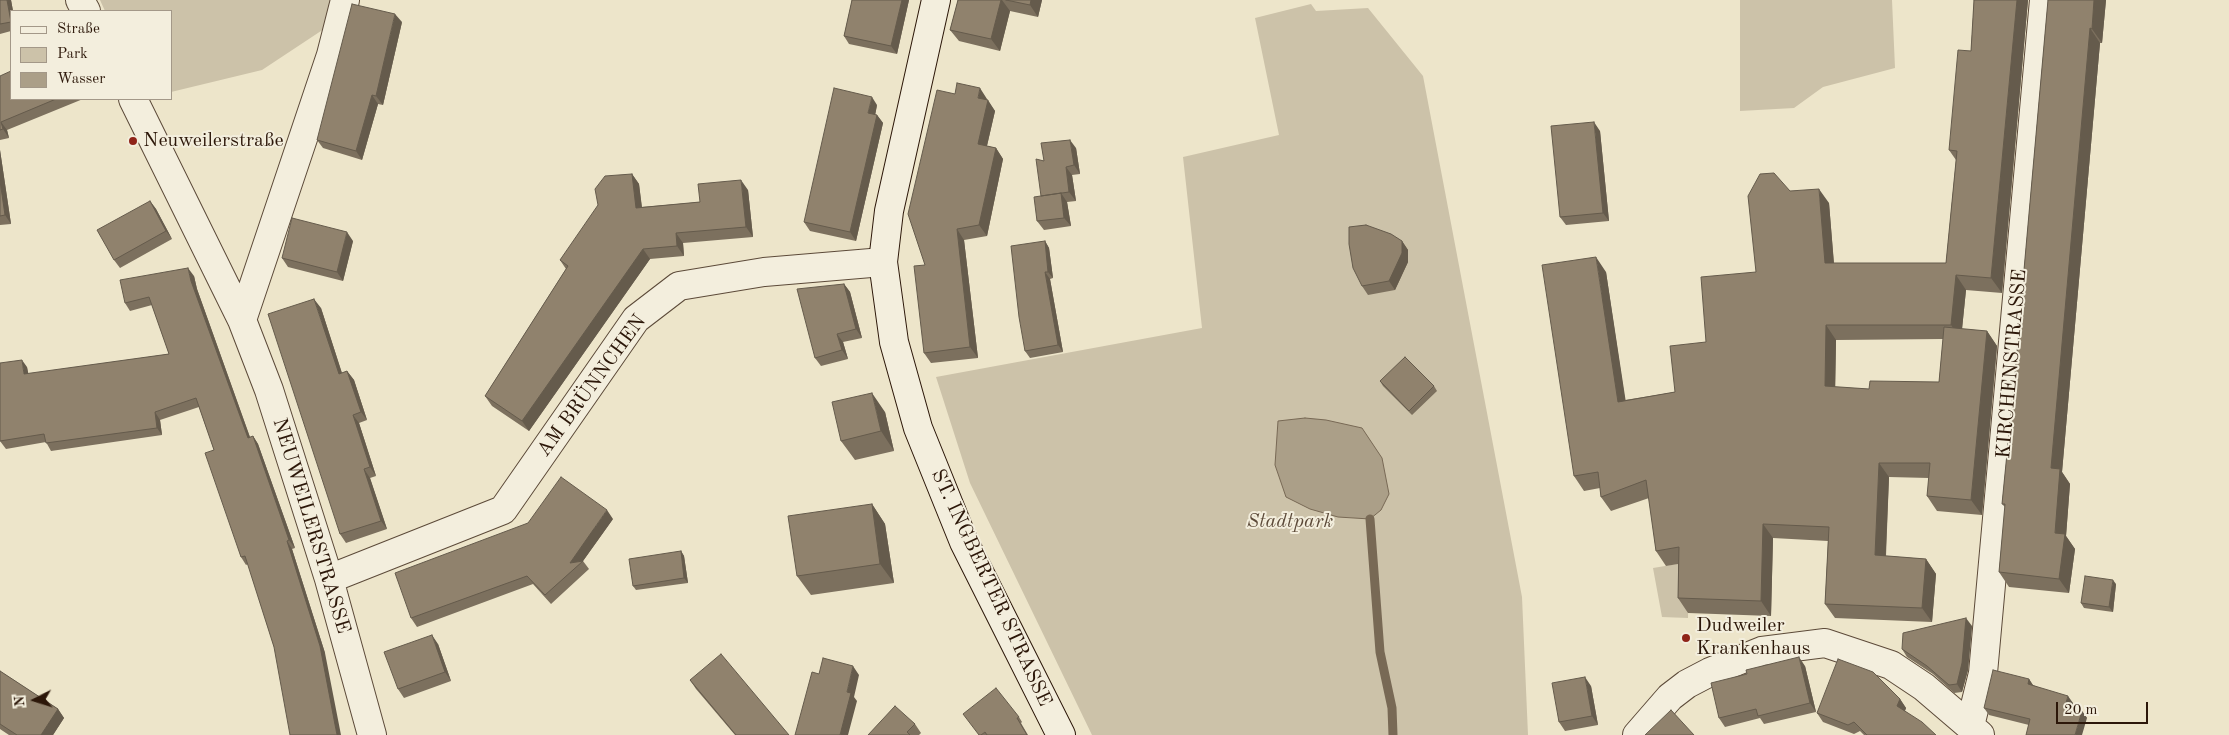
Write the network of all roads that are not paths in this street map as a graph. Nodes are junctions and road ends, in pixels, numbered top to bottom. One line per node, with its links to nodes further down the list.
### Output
1 (345, 0): 6 (street)
2 (936, 0): 5 (street, ST. INGBERTER STRASSE)
3 (2044, 0): 8 (street, KIRCHENSTRASSE)
4 (133, 100): 6 (street, NEUWEILERSTRASSE)
5 (883, 262): 7 (street, AM BRÜNNCHEN); 10 (street, ST. INGBERTER STRASSE)
6 (242, 320): 7 (street, NEUWEILERSTRASSE)
7 (329, 579): 9 (street, NEUWEILERSTRASSE)
8 (1975, 731): 11 (street)
9 (372, 735)
10 (1061, 735)
11 (1637, 735)

